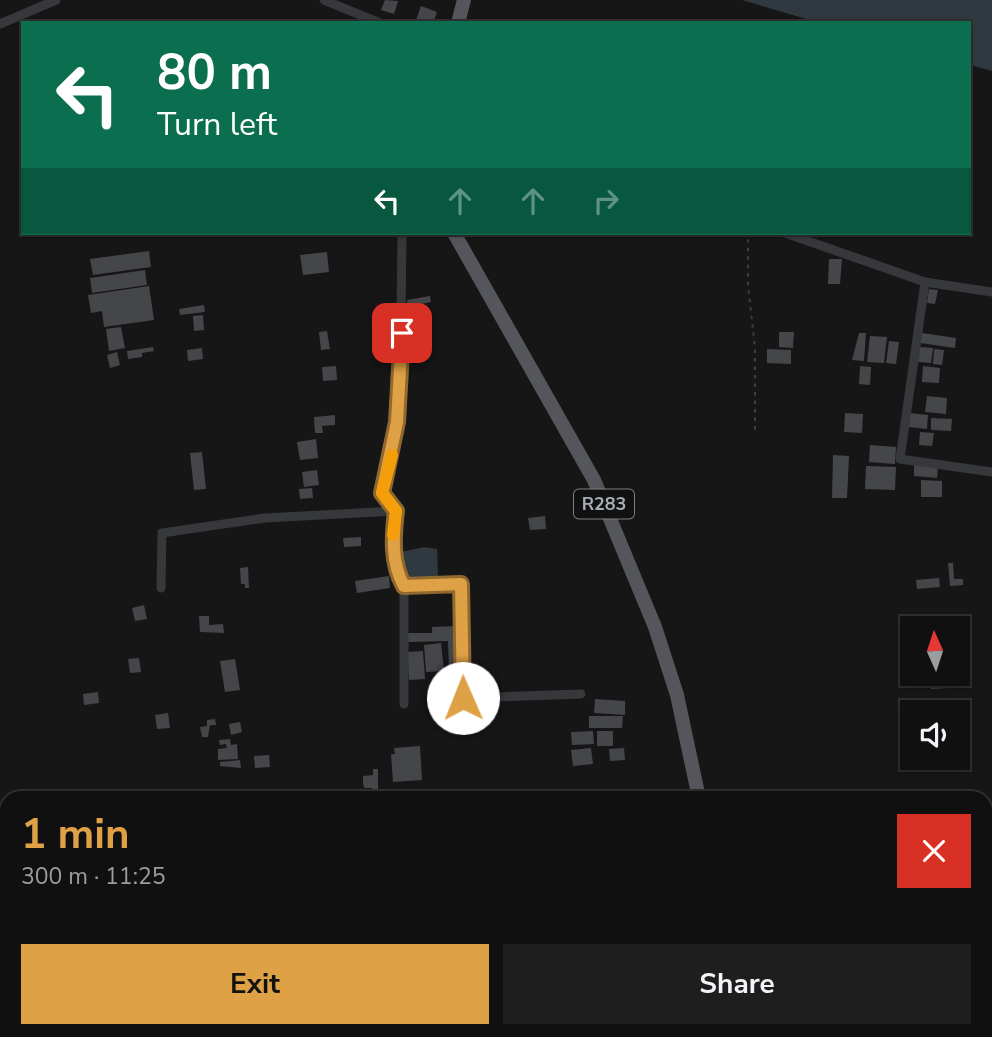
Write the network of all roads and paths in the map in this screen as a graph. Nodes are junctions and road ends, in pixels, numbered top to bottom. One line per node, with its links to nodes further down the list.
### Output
1 (56, 0): 6 (street)
2 (324, 0): 4 (street)
3 (464, 0): 5 (main road)
4 (375, 21)
5 (459, 21)
6 (0, 24)
7 (402, 235): 15 (street)
8 (454, 235): 20 (main road, R283)
9 (752, 235): 13 (path)
10 (791, 235): 11 (street)
11 (925, 282): 12 (street); 14 (street)
12 (992, 292)
13 (755, 430)
14 (992, 472)
15 (396, 511): 16 (street); 17 (street)
16 (404, 586): 18 (street); 19 (street)
17 (161, 588)
18 (581, 694)
19 (404, 704)
20 (698, 791)

